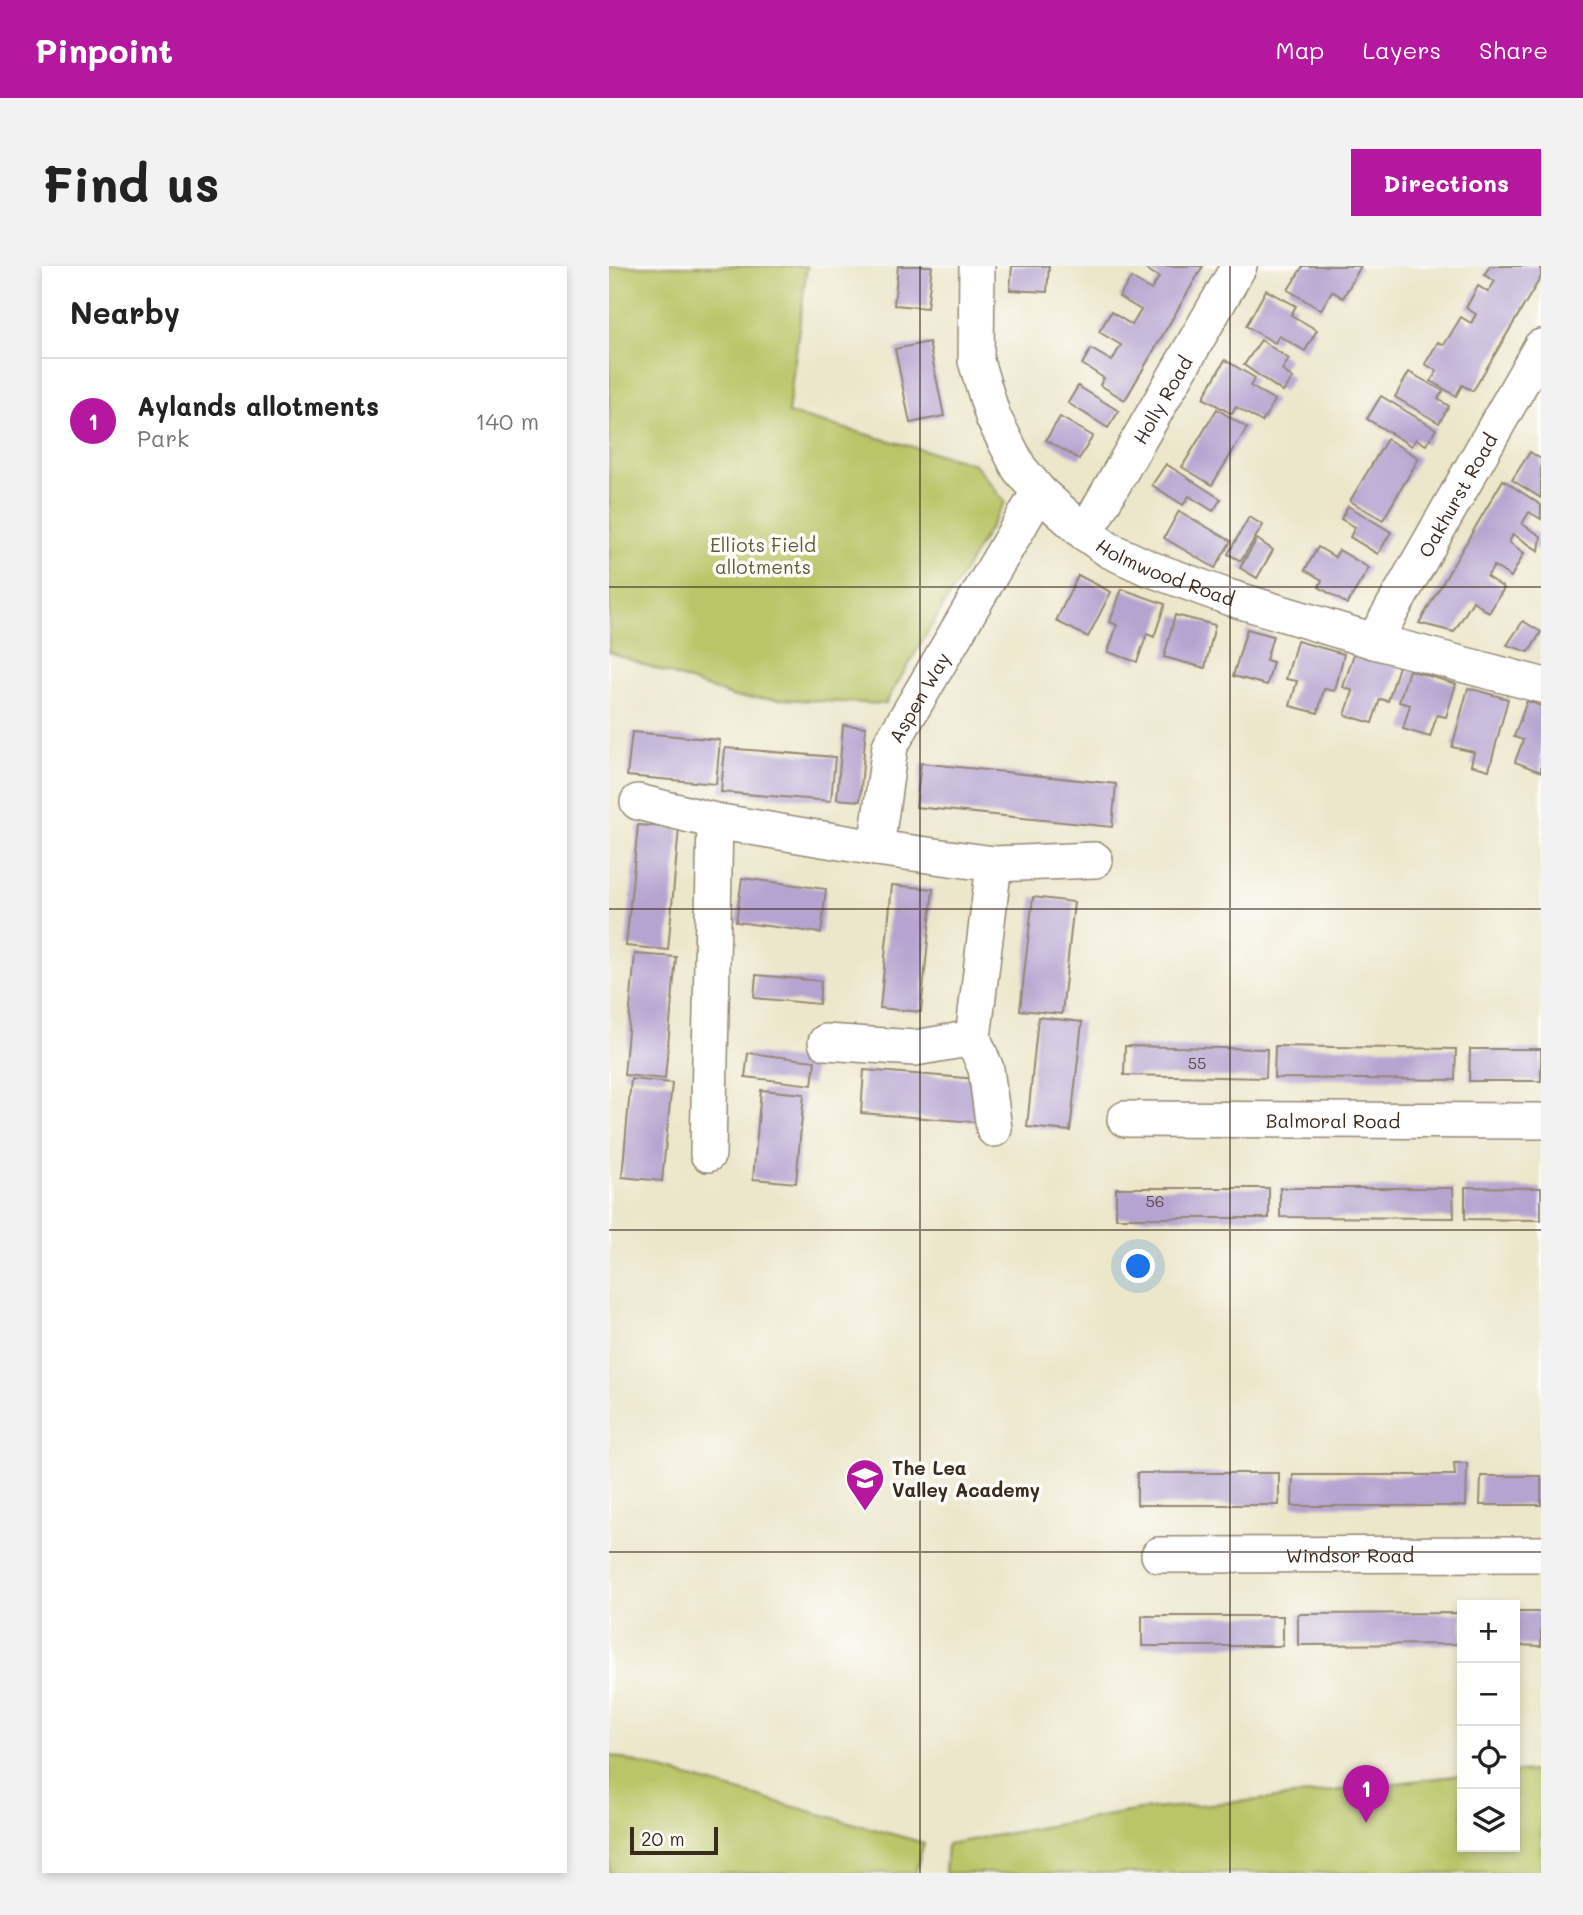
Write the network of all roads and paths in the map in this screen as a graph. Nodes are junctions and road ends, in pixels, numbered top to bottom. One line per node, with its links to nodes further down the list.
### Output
1 (977, 266): 4 (street, Holmwood Road)
2 (1239, 266): 5 (street, Holly Road)
3 (1541, 347): 6 (street, Oakhurst Road)
4 (1039, 492): 5 (street, Holmwood Road); 10 (street, Aspen Way)
5 (1084, 533): 6 (street, Holmwood Road)
6 (1374, 641): 7 (street, Holmwood Road)
7 (1541, 685)
8 (638, 802): 9 (street)
9 (715, 821): 10 (street); 18 (street)
10 (876, 848): 12 (street)
11 (1095, 860): 12 (street)
12 (994, 864): 13 (street)
13 (973, 1038): 14 (street); 17 (street)
14 (826, 1042)
15 (1125, 1119): 16 (street, Balmoral Road)
16 (1541, 1121)
17 (994, 1129)
18 (708, 1154)
19 (1541, 1554): 20 (street, Windsor Road)
20 (1159, 1555)

